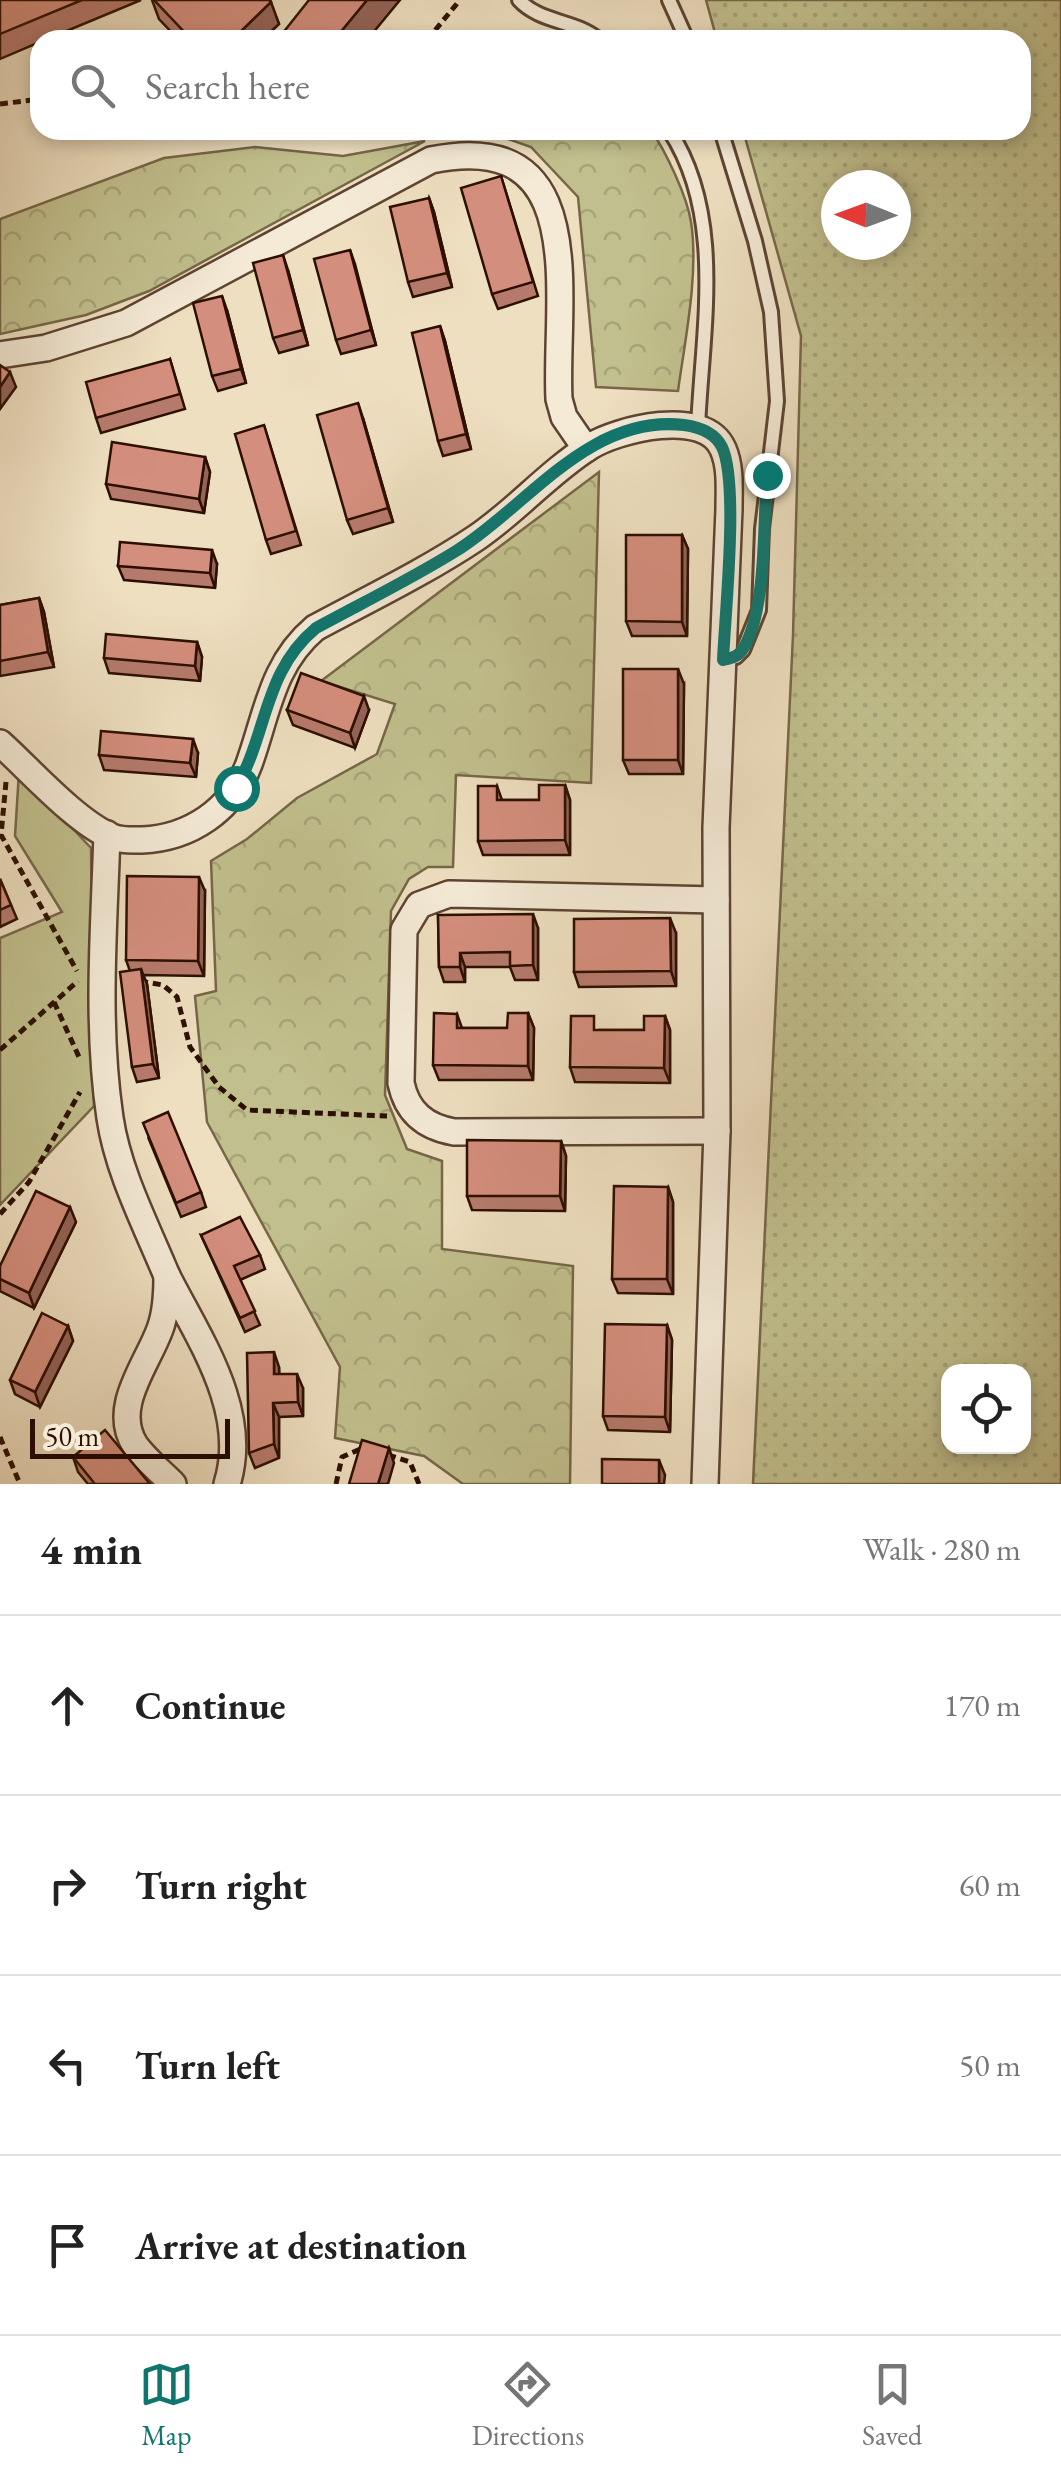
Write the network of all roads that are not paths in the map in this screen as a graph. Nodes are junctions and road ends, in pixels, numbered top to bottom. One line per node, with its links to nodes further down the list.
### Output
1 (518, 0): 3 (lane)
2 (669, 0): 4 (lane)
3 (585, 30)
4 (682, 30)
5 (673, 140): 8 (lane)
6 (724, 140): 10 (lane)
7 (0, 355): 9 (street)
8 (698, 428): 9 (street); 10 (street)
9 (586, 449): 12 (street)
10 (723, 660): 13 (street)
11 (4, 747): 12 (street)
12 (107, 834): 15 (street)
13 (716, 900): 14 (street); 14 (street)
14 (716, 1131): 18 (street)
15 (167, 1276): 16 (street); 17 (street)
16 (173, 1484)
17 (227, 1484)
18 (704, 1484)

